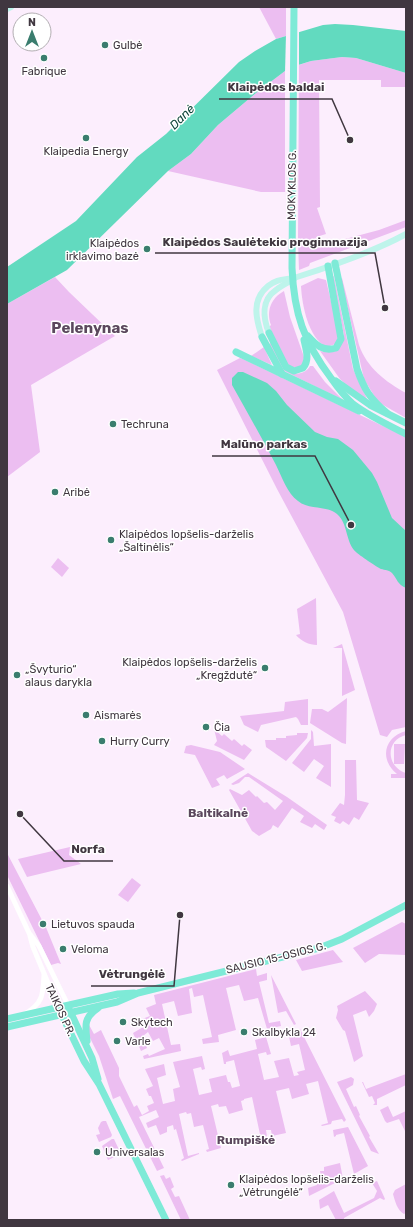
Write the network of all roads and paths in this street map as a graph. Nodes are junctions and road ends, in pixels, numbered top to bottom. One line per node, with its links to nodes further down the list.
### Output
1 (11, 7): 3 (main road)
2 (294, 7): 6 (main road, MOKYKLOS G.)
3 (7, 9)
4 (406, 234): 5 (main road)
5 (331, 265): 6 (main road); 7 (main road); 11 (main road)
6 (302, 330): 7 (main road); 10 (main road, MOKYKLOS G.)
7 (266, 335): 9 (main road)
8 (236, 352): 9 (main road)
9 (282, 374): 12 (main road)
10 (331, 378): 11 (main road, MOKYKLOS G.); 12 (main road, MOKYKLOS G.)
11 (387, 413): 13 (main road, MOKYKLOS G.)
12 (373, 417): 14 (main road, MOKYKLOS G.)
13 (406, 423)
14 (406, 434)
15 (7, 886): 17 (street, TAIKOS PR.)
16 (406, 905): 19 (main road, SAUSIO 15-OSIOS G.)
17 (29, 933): 18 (street, TAIKOS PR.); 20 (street, TAIKOS PR.)
18 (44, 974): 22 (street, TAIKOS PR.); 25 (street)
19 (138, 993): 20 (main road, SAUSIO 15-OSIOS G.); 21 (main road, SAUSIO 15-OSIOS G.)
20 (68, 1005): 22 (main road, SAUSIO 15-OSIOS G.); 23 (main road, TAIKOS PR.)
21 (101, 1006): 23 (main road, SAUSIO 15-OSIOS G.); 28 (main road)
22 (58, 1007): 24 (main road, TAIKOS PR.); 25 (main road, SAUSIO 15-OSIOS G.)
23 (71, 1013): 24 (main road, SAUSIO 15-OSIOS G.); 28 (main road, TAIKOS PR.)
24 (62, 1015): 27 (main road, SAUSIO 15-OSIOS G.); 29 (main road, TAIKOS PR.)
25 (21, 1016): 26 (main road, SAUSIO 15-OSIOS G.)
26 (7, 1019)
27 (7, 1027)
28 (87, 1047): 29 (main road, TAIKOS PR.)
29 (100, 1084): 30 (main road, TAIKOS PR.)
30 (166, 1220)

